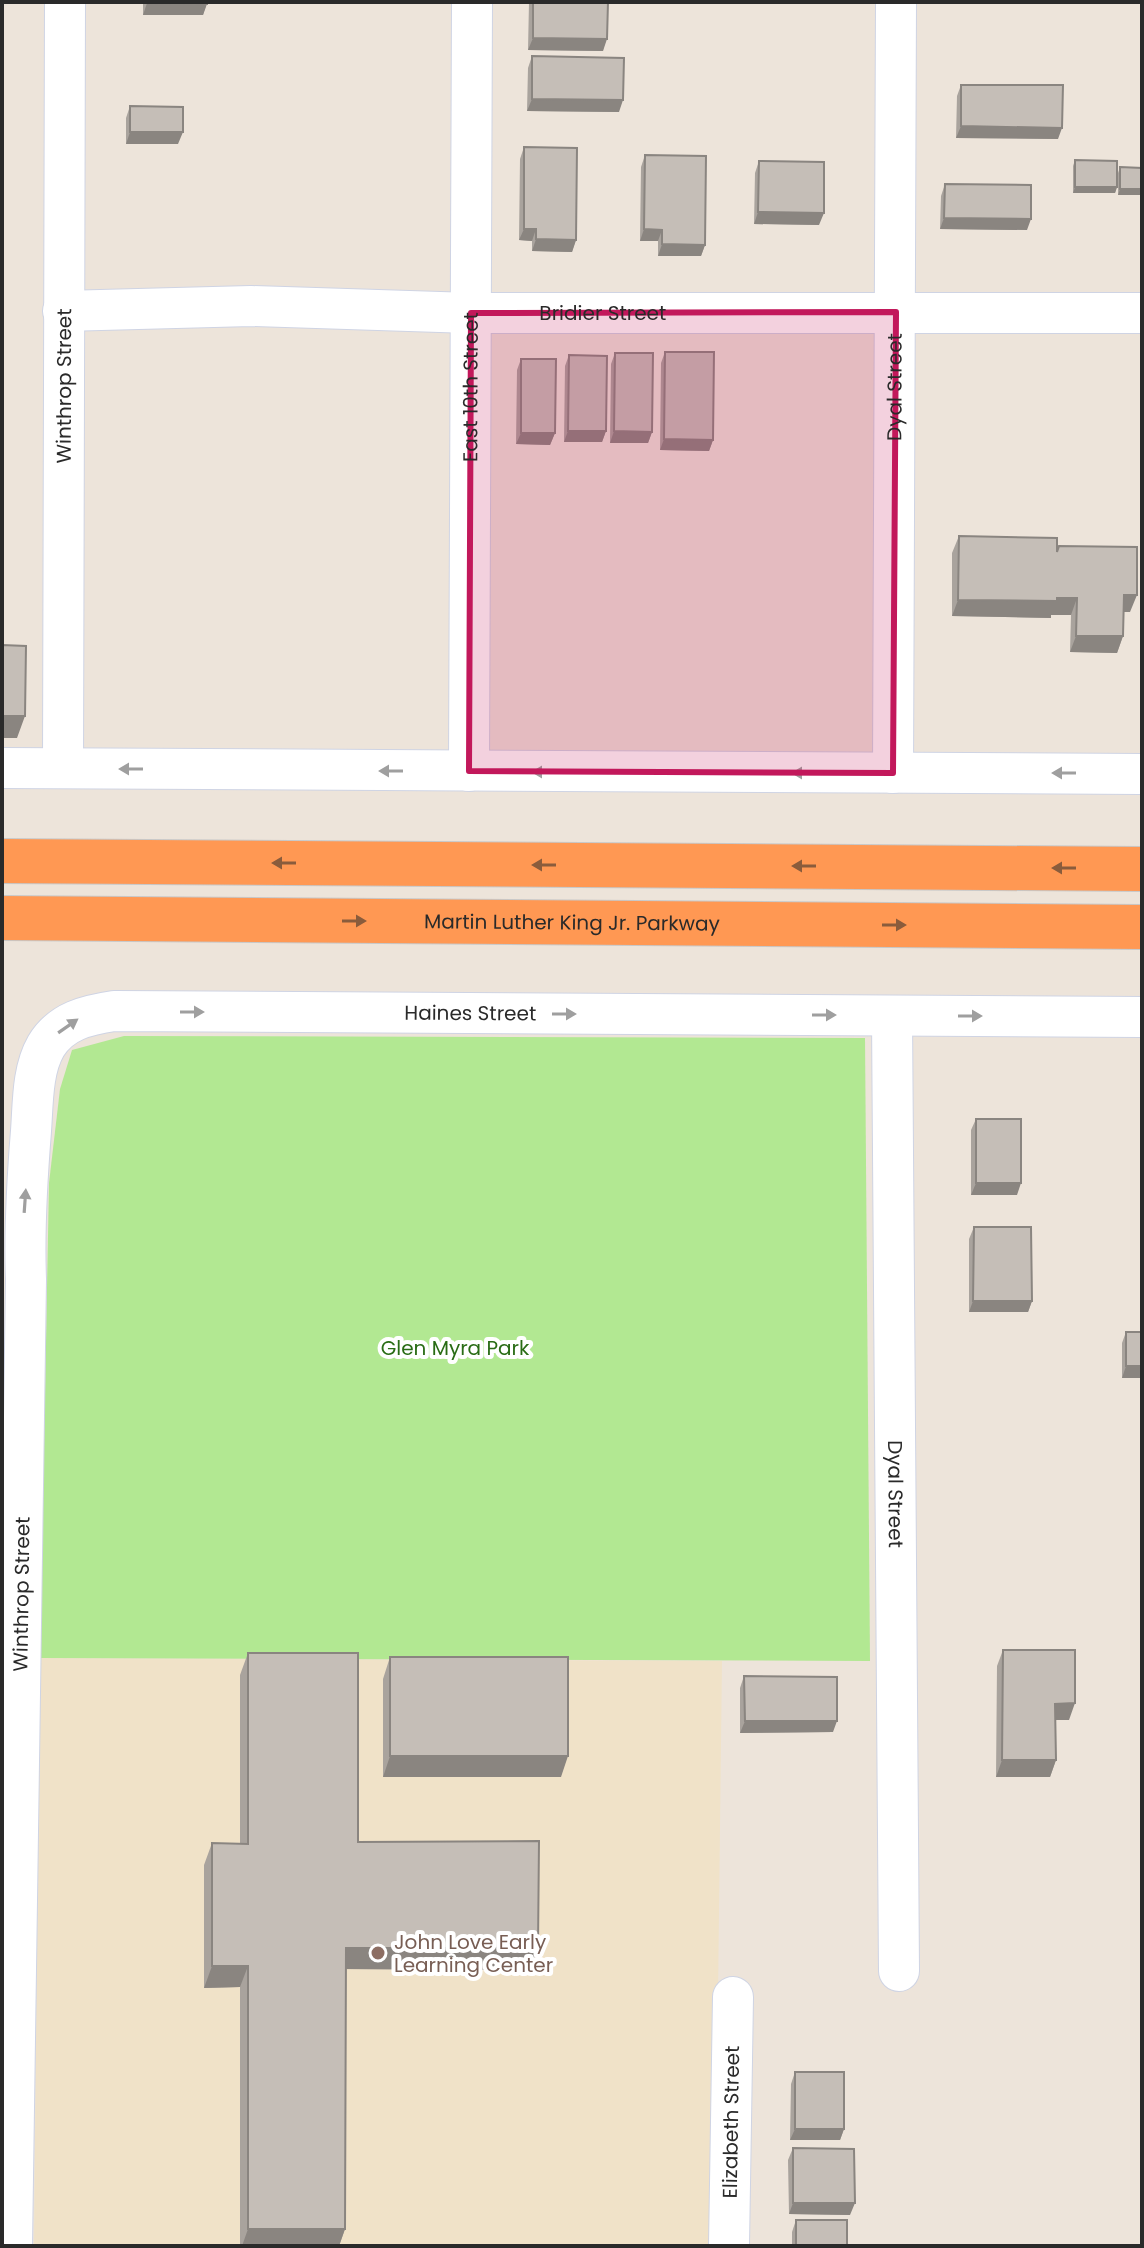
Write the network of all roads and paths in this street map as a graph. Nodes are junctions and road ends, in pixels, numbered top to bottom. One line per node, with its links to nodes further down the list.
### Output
1 (65, 2): 4 (street, Winthrop Street)
2 (472, 2): 6 (street, East 10th Street)
3 (896, 2): 5 (street, Dyal Street)
4 (63, 311): 6 (street, Bridier Street); 9 (street, Winthrop Street)
5 (896, 312): 6 (street, Bridier Street); 7 (street, Bridier Street); 11 (street, Dyal Street)
6 (471, 313): 10 (street, East 10th Street)
7 (1142, 313)
8 (2, 768): 9 (street)
9 (63, 768): 10 (street, one-way to 9)
10 (469, 771): 11 (street, one-way to 10)
11 (893, 773): 12 (street, one-way to 11)
12 (1142, 774)
13 (2, 861): 14 (highway, one-way to 13)
14 (1142, 869)
15 (2, 918): 16 (highway, Martin Luther King Jr. Parkway)
16 (220, 920): 17 (highway, Martin Luther King Jr. Parkway, one-way to 17); 18 (highway)
17 (1142, 927)
18 (2, 941)
19 (892, 1016): 20 (street, Haines Street, one-way to 20); 21 (street, Haines Street, one-way to 19); 22 (street, Dyal Street)
20 (1142, 1017)
21 (14, 1279): 24 (street, Winthrop Street)
22 (899, 1971)
23 (733, 1997): 25 (street, Elizabeth Street)
24 (12, 2246)
25 (729, 2246)

